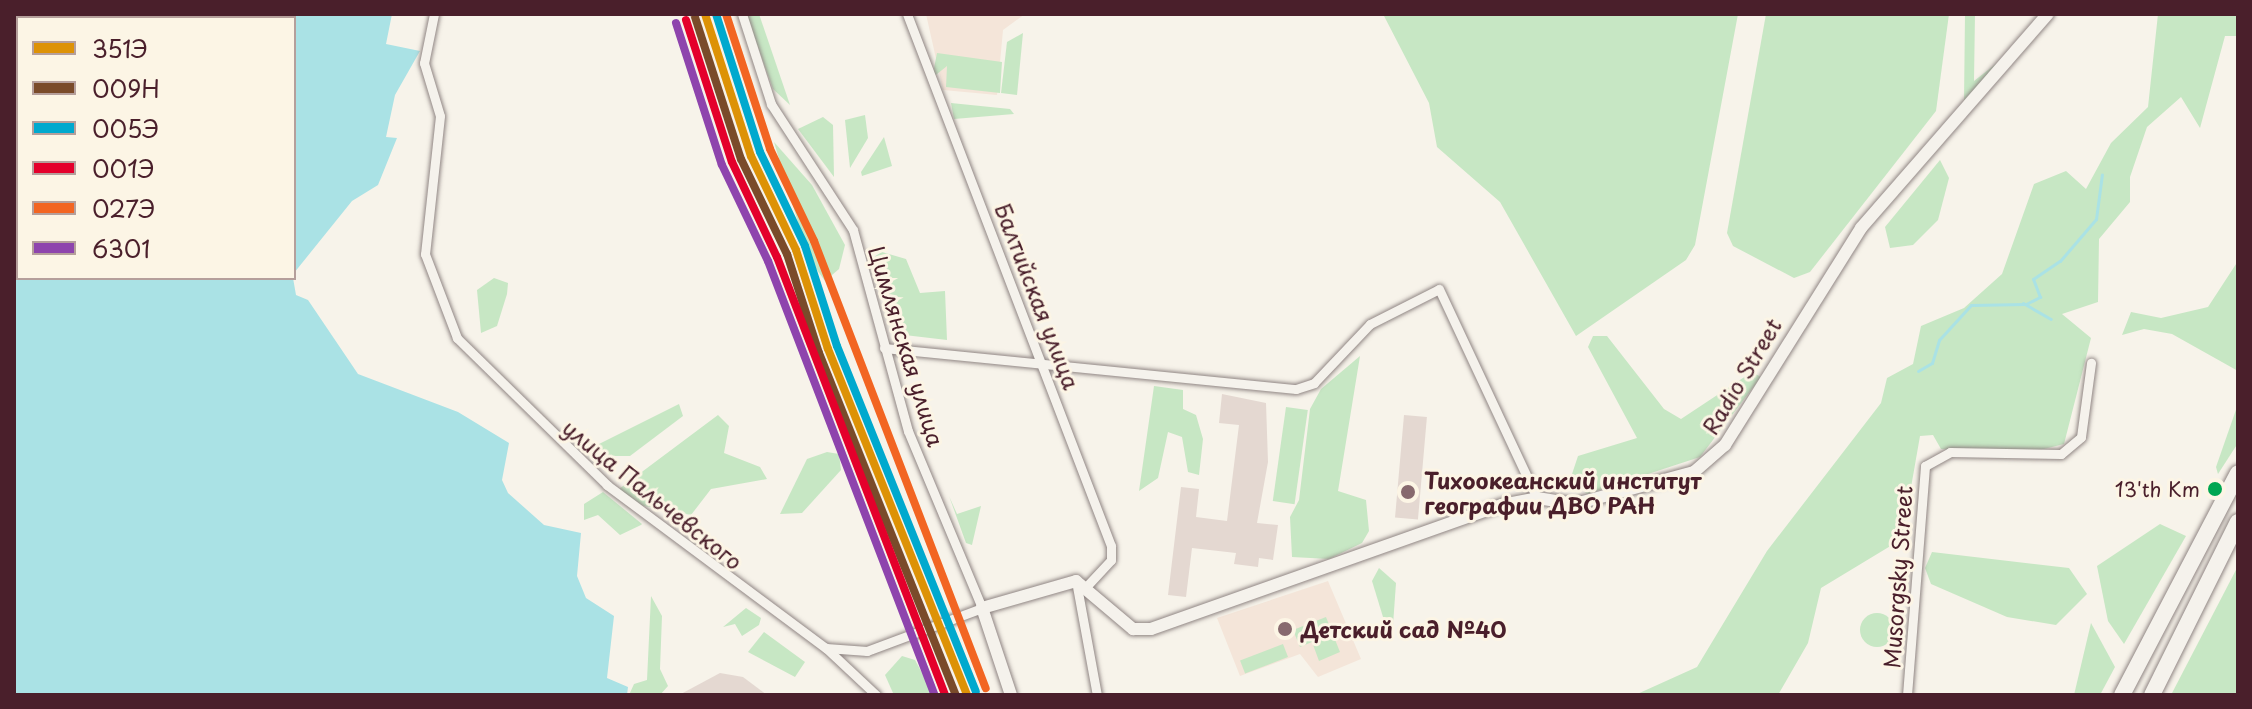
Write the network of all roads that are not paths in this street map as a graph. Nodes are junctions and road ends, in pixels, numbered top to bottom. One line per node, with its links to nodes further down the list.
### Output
1 (434, 14): 13 (street, улица Пальчевского)
2 (742, 14): 5 (street, Цимлянская улица)
3 (907, 14): 7 (street, Балтийская улица)
4 (2048, 14): 9 (main road, Radio Street)
5 (884, 348): 7 (street); 12 (street, Цимлянская улица)
6 (2091, 363): 19 (street, Musorgsky Street)
7 (1046, 365): 9 (street); 11 (street, Балтийская улица)
8 (2238, 473): 14 (highway)
9 (1537, 498): 11 (main road, Radio Street)
10 (2238, 522): 15 (highway)
11 (1082, 584): 12 (main road); 18 (street)
12 (982, 608): 13 (street); 17 (main road)
13 (826, 648): 16 (street, улица Пальчевского)
14 (2129, 677): 15 (highway); 20 (highway)
15 (2153, 692)
16 (876, 695)
17 (1011, 695)
18 (1097, 695)
19 (1907, 695)
20 (2122, 695)

